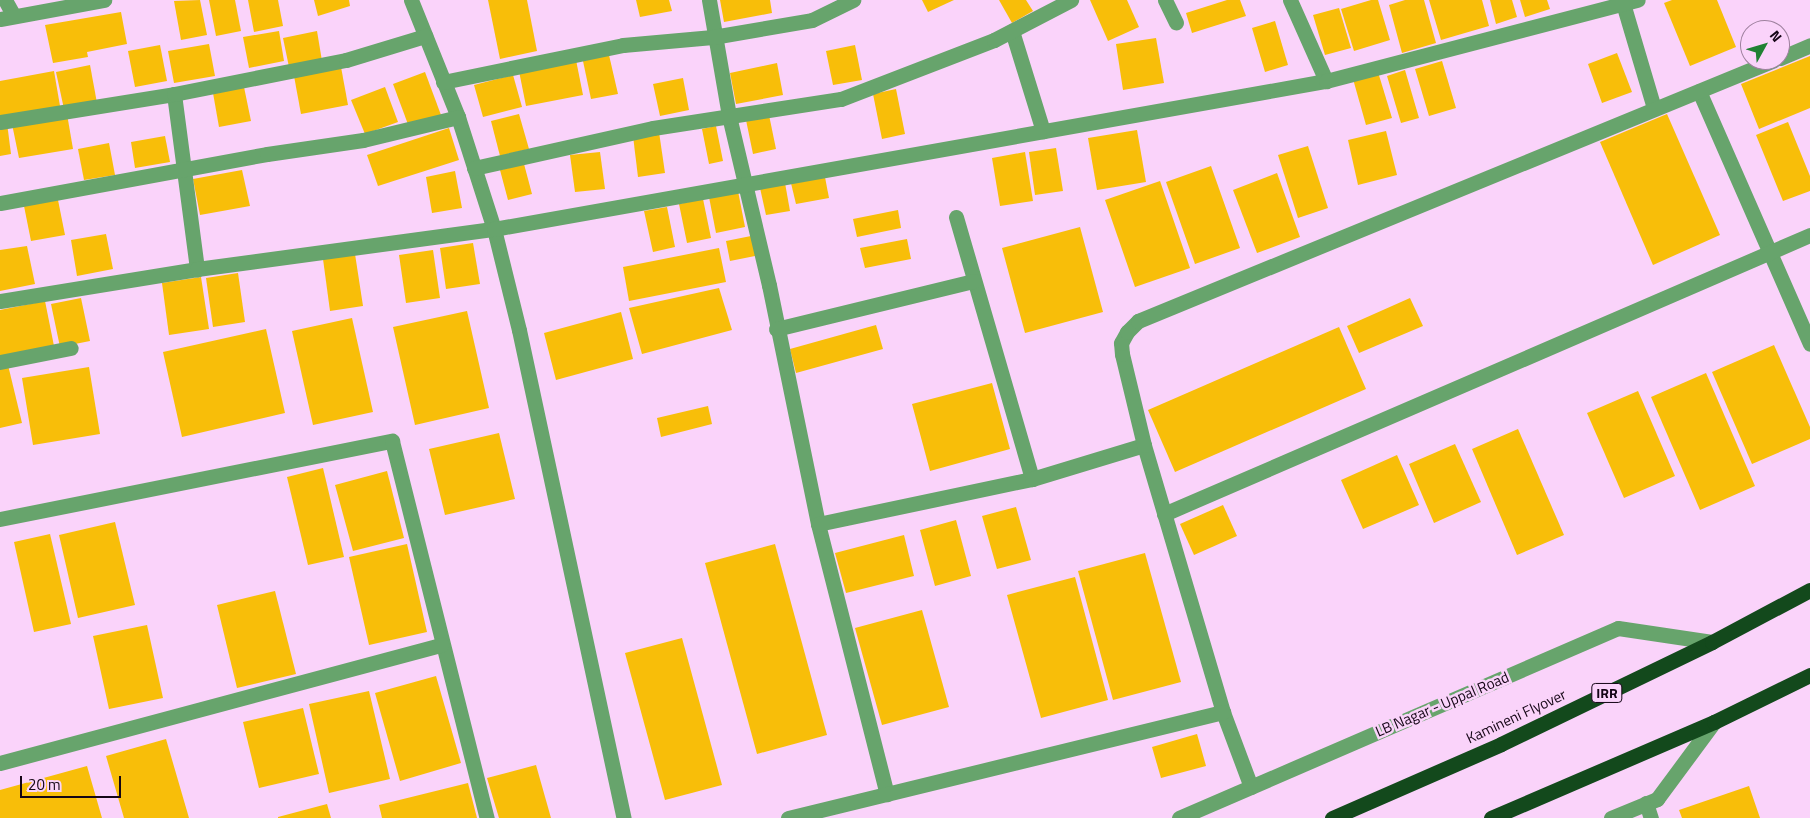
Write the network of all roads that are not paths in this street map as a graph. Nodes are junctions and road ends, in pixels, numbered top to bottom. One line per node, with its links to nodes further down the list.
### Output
1 (5, 0): 10 (street)
2 (104, 0): 10 (street)
3 (411, 0): 13 (street)
4 (708, 0): 14 (street)
5 (853, 0): 14 (street)
6 (1071, 0): 12 (street)
7 (1165, 0): 11 (street)
8 (1290, 0): 18 (street)
9 (1628, 2): 18 (street); 22 (street)
10 (7, 18)
11 (1176, 23)
12 (1012, 30): 23 (street); 26 (street)
13 (425, 36): 19 (street); 21 (street)
14 (713, 37): 19 (street); 23 (street)
15 (1810, 45): 16 (street)
16 (1790, 54)
17 (1750, 70): 20 (street)
18 (1326, 81): 26 (street)
19 (443, 82): 24 (street)
20 (1700, 91): 22 (street); 34 (street)
21 (174, 94): 25 (street); 28 (street)
22 (1654, 108): 42 (street)
23 (729, 116): 27 (street); 29 (street)
24 (458, 117): 27 (street); 28 (street)
25 (0, 122)
26 (1043, 131): 29 (street)
27 (474, 168): 32 (street)
28 (182, 170): 30 (street); 35 (street)
29 (744, 184): 32 (street); 38 (street)
30 (0, 203)
31 (956, 217): 36 (street)
32 (494, 229): 35 (street); 58 (street)
33 (1810, 235): 34 (street)
34 (1771, 252): 39 (street); 44 (street)
35 (197, 270): 37 (street)
36 (973, 281): 38 (street); 43 (street)
37 (0, 301)
38 (776, 329): 46 (street)
39 (1810, 344)
40 (71, 348): 41 (street)
41 (0, 362)
42 (1144, 445): 43 (street); 44 (street)
43 (1032, 479): 46 (street)
44 (1164, 514): 51 (street)
45 (0, 519): 49 (street)
46 (818, 524): 55 (street)
47 (1810, 590): 48 (highway, IRR)
48 (1712, 642): 54 (street, LB Nagar - Uppal Road); 61 (highway, Kamineni Flyover / IRR)
49 (441, 645): 53 (street); 57 (street)
50 (1810, 675): 52 (highway)
51 (1223, 712): 54 (street); 55 (street)
52 (1714, 722): 56 (street); 62 (highway)
53 (0, 763)
54 (1251, 787): 60 (street, LB Nagar - Uppal Road)
55 (887, 794): 59 (street)
56 (1646, 803): 63 (street); 64 (street)
57 (487, 818)
58 (624, 818)
59 (788, 818)
60 (1179, 818)
61 (1332, 818)
62 (1491, 818)
63 (1611, 818)
64 (1651, 818)

